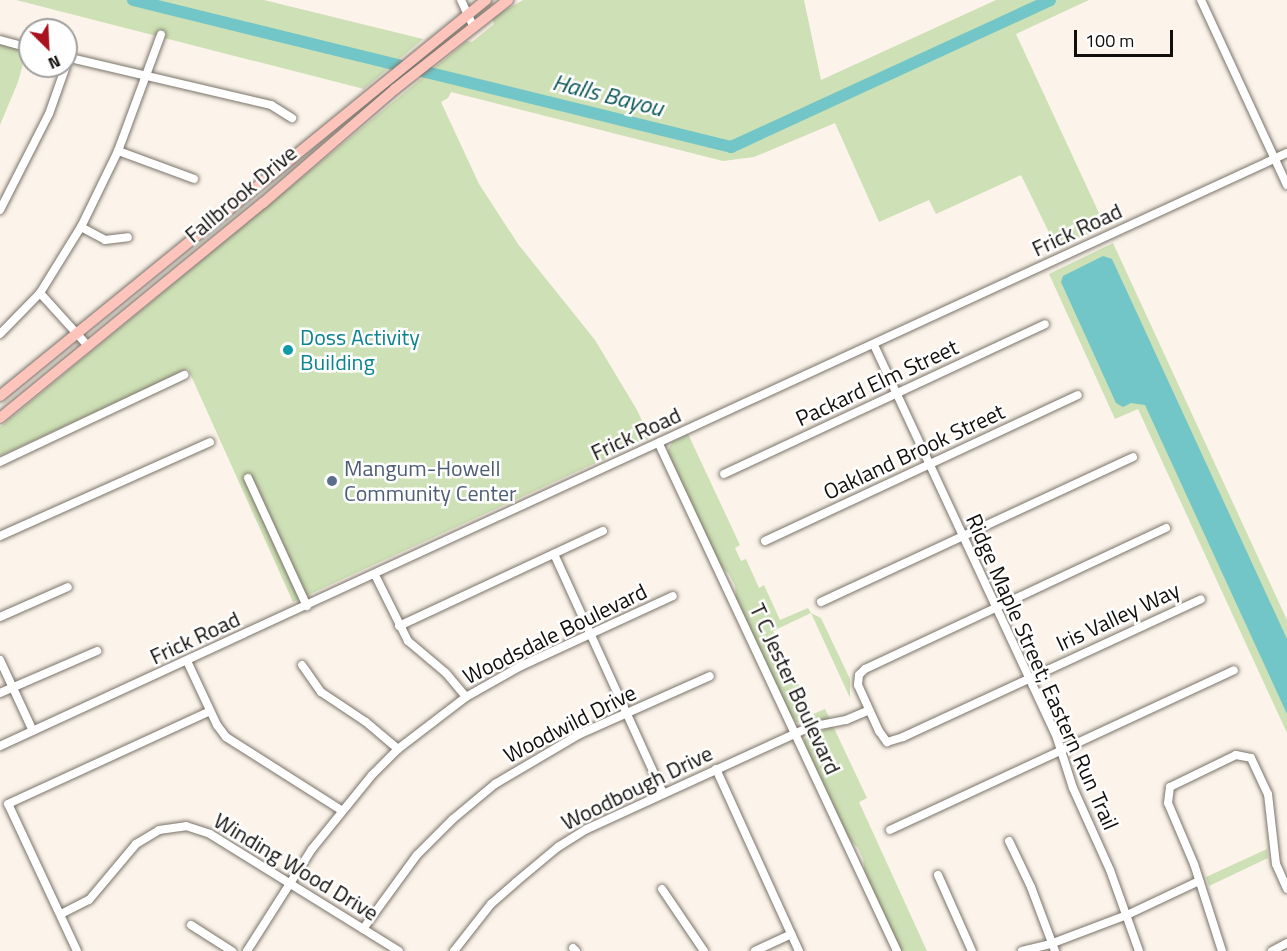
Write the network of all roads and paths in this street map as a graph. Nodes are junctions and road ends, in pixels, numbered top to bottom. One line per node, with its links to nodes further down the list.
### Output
1 (462, 0): 5 (street)
2 (507, 0): 6 (main road, Fallbrook Drive)
3 (1201, 0): 19 (street)
4 (483, 1): 5 (main road, Fallbrook Drive); 6 (street)
5 (468, 14): 7 (street); 15 (main road, Fallbrook Drive)
6 (487, 15): 7 (main road, Fallbrook Drive)
7 (473, 26): 17 (main road, Fallbrook Drive)
8 (161, 35): 12 (street)
9 (0, 40): 10 (street)
10 (18, 45)
11 (78, 63): 12 (street)
12 (146, 76): 14 (street); 16 (street)
13 (61, 78): 22 (street)
14 (292, 118)
15 (310, 141): 17 (main road); 24 (main road, Fallbrook Drive)
16 (118, 151): 20 (street); 23 (street)
17 (320, 152): 26 (main road, Fallbrook Drive)
18 (1287, 153): 19 (street, Frick Road)
19 (1275, 159): 21 (street); 31 (street, Frick Road)
20 (194, 179)
21 (1287, 185)
22 (0, 210)
23 (81, 227): 25 (street); 27 (street)
24 (196, 236): 26 (main road); 29 (main road, Fallbrook Drive)
25 (128, 237)
26 (206, 249): 32 (main road, Fallbrook Drive)
27 (40, 293): 29 (street); 30 (street)
28 (1045, 324): 34 (street, Packard Elm Street)
29 (77, 333): 32 (street); 36 (main road, Fallbrook Drive)
30 (0, 334)
31 (873, 345): 34 (street, Ridge Maple Street; Eastern Run Trail); 39 (street, Frick Road)
32 (88, 346): 37 (main road, Fallbrook Drive)
33 (184, 375): 41 (street)
34 (896, 393): 42 (street, Ridge Maple Street; Eastern Run Trail); 43 (street, Packard Elm Street)
35 (1078, 395): 42 (street, Oakland Brook Street)
36 (0, 396)
37 (0, 418)
38 (210, 442): 47 (street)
39 (659, 444): 51 (street, Frick Road); 75 (street, T C Jester Boulevard)
40 (1133, 457): 48 (street)
41 (0, 462)
42 (929, 464): 48 (street, Ridge Maple Street; Eastern Run Trail); 49 (street, Oakland Brook Street)
43 (724, 474)
44 (248, 478): 56 (street)
45 (1166, 528): 57 (street)
46 (603, 531): 50 (street)
47 (0, 536)
48 (963, 536): 55 (street); 57 (street, Ridge Maple Street; Eastern Run Trail)
49 (765, 541)
50 (554, 554): 59 (street); 60 (street)
51 (375, 575): 56 (street, Frick Road); 59 (street)
52 (68, 587): 58 (street)
53 (673, 596): 60 (street, Woodsdale Boulevard)
54 (1201, 598): 67 (street, Iris Valley Way)
55 (821, 602)
56 (307, 606): 63 (street, Frick Road)
57 (996, 607): 67 (street, Ridge Maple Street; Eastern Run Trail); 71 (street)
58 (0, 617)
59 (399, 626): 70 (street)
60 (591, 633): 70 (street, Woodsdale Boulevard); 73 (street)
61 (97, 651): 68 (street)
62 (0, 660): 68 (street)
63 (187, 661): 72 (street); 74 (street, Frick Road)
64 (302, 665): 77 (street)
65 (1234, 669): 78 (street)
66 (710, 676): 73 (street, Woodwild Drive)
67 (1029, 679): 71 (street, Iris Valley Way); 78 (street, Ridge Maple Street; Eastern Run Trail)
68 (12, 688): 69 (street); 74 (street)
69 (0, 693)
70 (466, 697): 77 (street, Woodsdale Boulevard)
71 (869, 710): 75 (street, Woodbough Drive)
72 (210, 711): 81 (street); 89 (street)
73 (628, 713): 80 (street); 92 (street, Woodwild Drive)
74 (33, 731): 76 (street, Frick Road)
75 (795, 733): 79 (street, Woodbough Drive); 104 (street, T C Jester Boulevard)
76 (0, 746)
77 (398, 749): 81 (street, Woodsdale Boulevard)
78 (1061, 750): 82 (street); 90 (street, Ridge Maple Street; Eastern Run Trail)
79 (716, 769): 80 (street, Woodbough Drive); 93 (street)
80 (663, 793): 100 (street, Woodbough Drive)
81 (341, 810): 86 (street, Woodsdale Boulevard)
82 (890, 830)
83 (1009, 841): 95 (street)
84 (938, 875): 105 (street)
85 (1199, 881): 88 (street); 90 (street); 108 (street)
86 (289, 885): 89 (street, Winding Wood Drive); 92 (street, Winding Wood Drive); 98 (street, Woodsdale Boulevard)
87 (662, 889): 101 (street)
88 (1287, 889)
89 (61, 914): 96 (street)
90 (1127, 915): 95 (street); 107 (street, Ridge Maple Street; Eastern Run Trail)
91 (191, 925): 97 (street)
92 (363, 928): 99 (street, Winding Wood Drive)
93 (791, 933): 102 (street); 103 (street)
94 (1287, 943): 109 (street)
95 (1054, 947): 106 (street)
96 (77, 951)
97 (232, 951)
98 (247, 951)
99 (399, 951)
100 (454, 951)
101 (704, 951)
102 (755, 951)
103 (800, 951)
104 (897, 951)
105 (972, 951)
106 (1022, 951)
107 (1139, 951)
108 (1222, 951)
109 (1272, 951)

